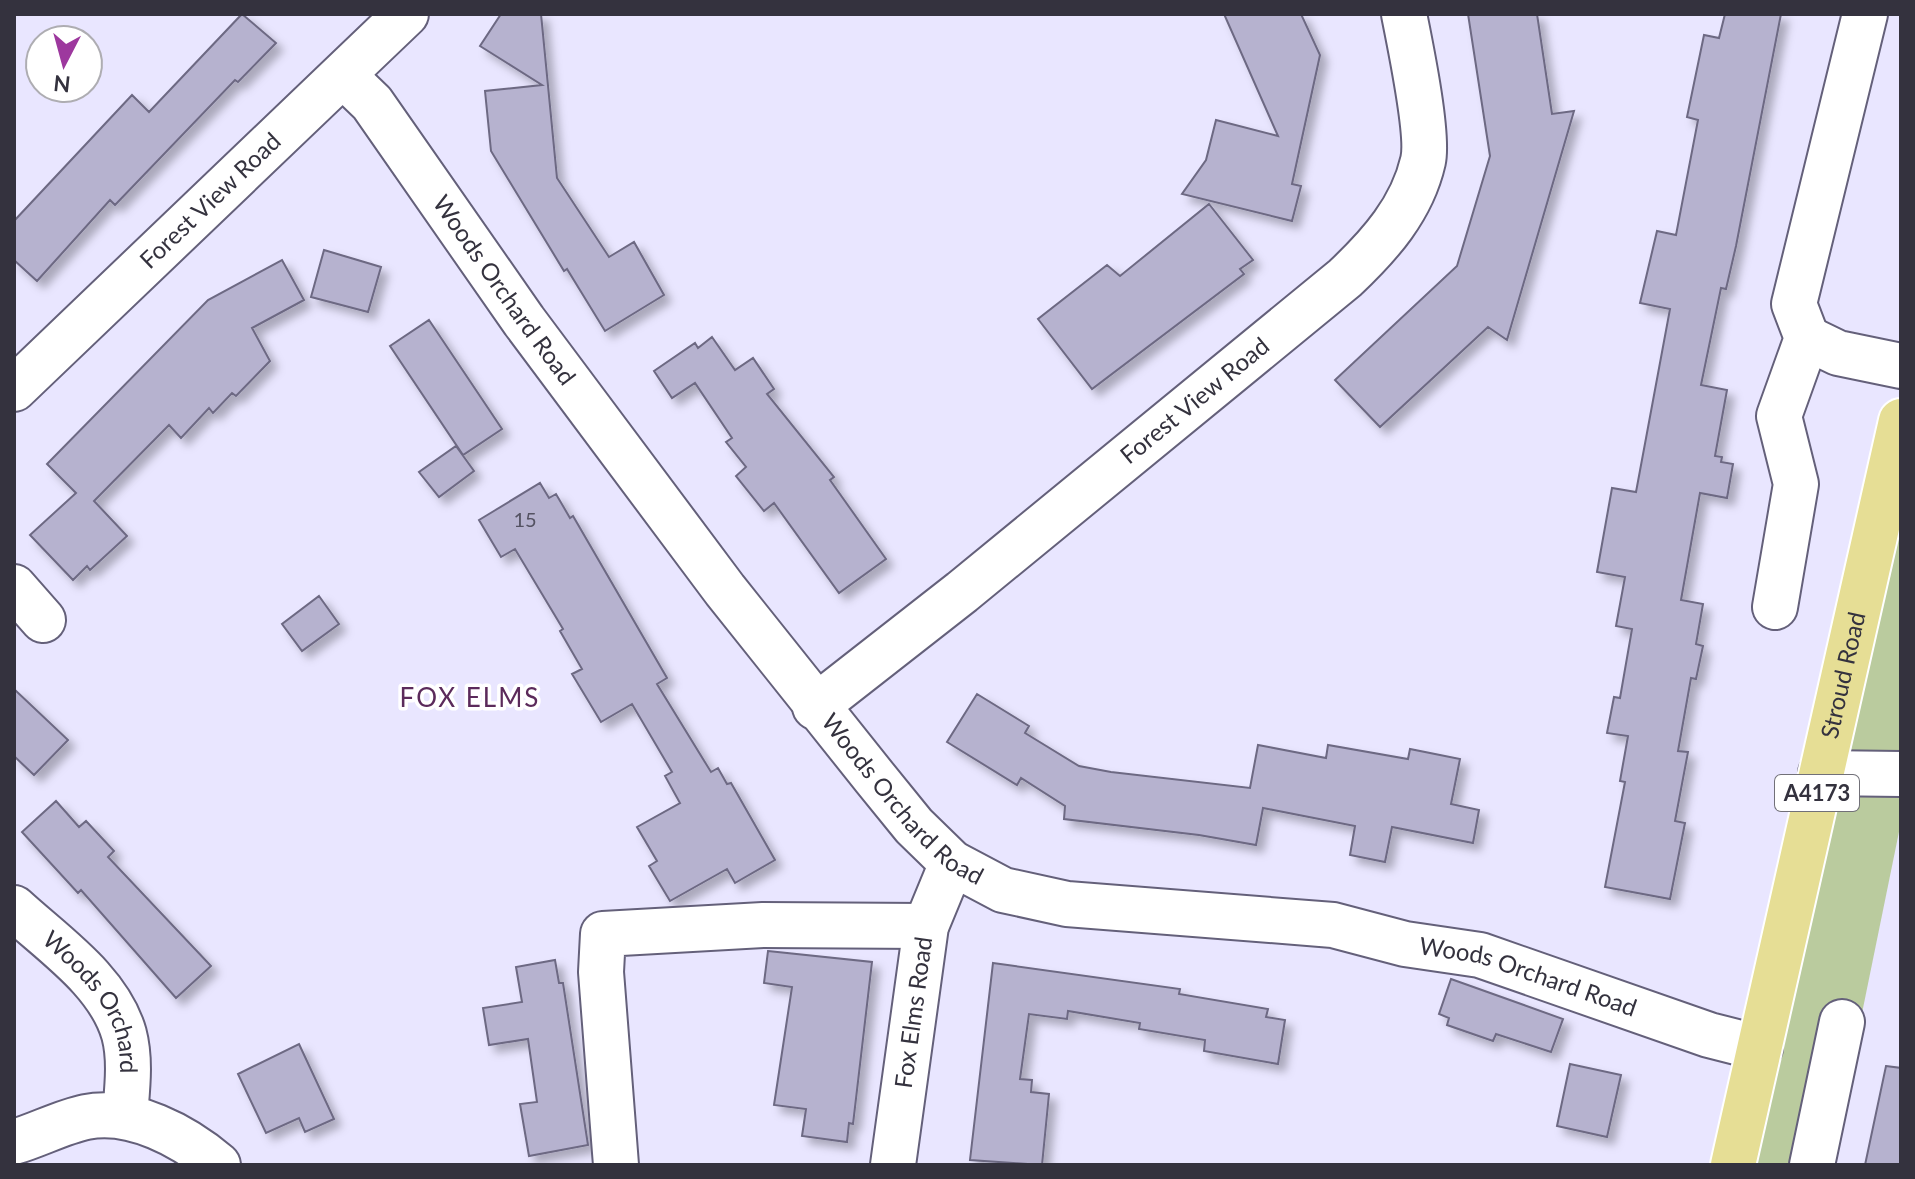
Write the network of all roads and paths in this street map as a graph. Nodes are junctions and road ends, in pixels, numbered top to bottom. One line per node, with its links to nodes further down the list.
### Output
1 (406, 14): 4 (street, Forest View Road)
2 (1404, 14): 12 (street, Forest View Road)
3 (1865, 14): 5 (street)
4 (344, 76): 7 (street, Forest View Road); 12 (street, Woods Orchard Road)
5 (1807, 338): 6 (street); 10 (street)
6 (1901, 366)
7 (14, 389)
8 (1901, 421): 13 (main road, Stroud Road / A4173)
9 (14, 587): 11 (street)
10 (1775, 607)
11 (43, 620)
12 (815, 707): 15 (street, Woods Orchard Road)
13 (1821, 773): 14 (street); 19 (main road, Stroud Road / A4173)
14 (1901, 774)
15 (952, 863): 17 (street, Fox Elms Road); 19 (street, Woods Orchard Road)
16 (14, 908): 20 (street, Woods Orchard)
17 (926, 926): 23 (street); 24 (street, Fox Elms Road)
18 (1842, 1022): 26 (street)
19 (1760, 1048): 25 (main road, Stroud Road / A4173)
20 (125, 1116): 21 (street); 22 (street)
21 (32, 1147)
22 (218, 1165)
23 (616, 1165)
24 (893, 1165)
25 (1733, 1165)
26 (1812, 1165)

